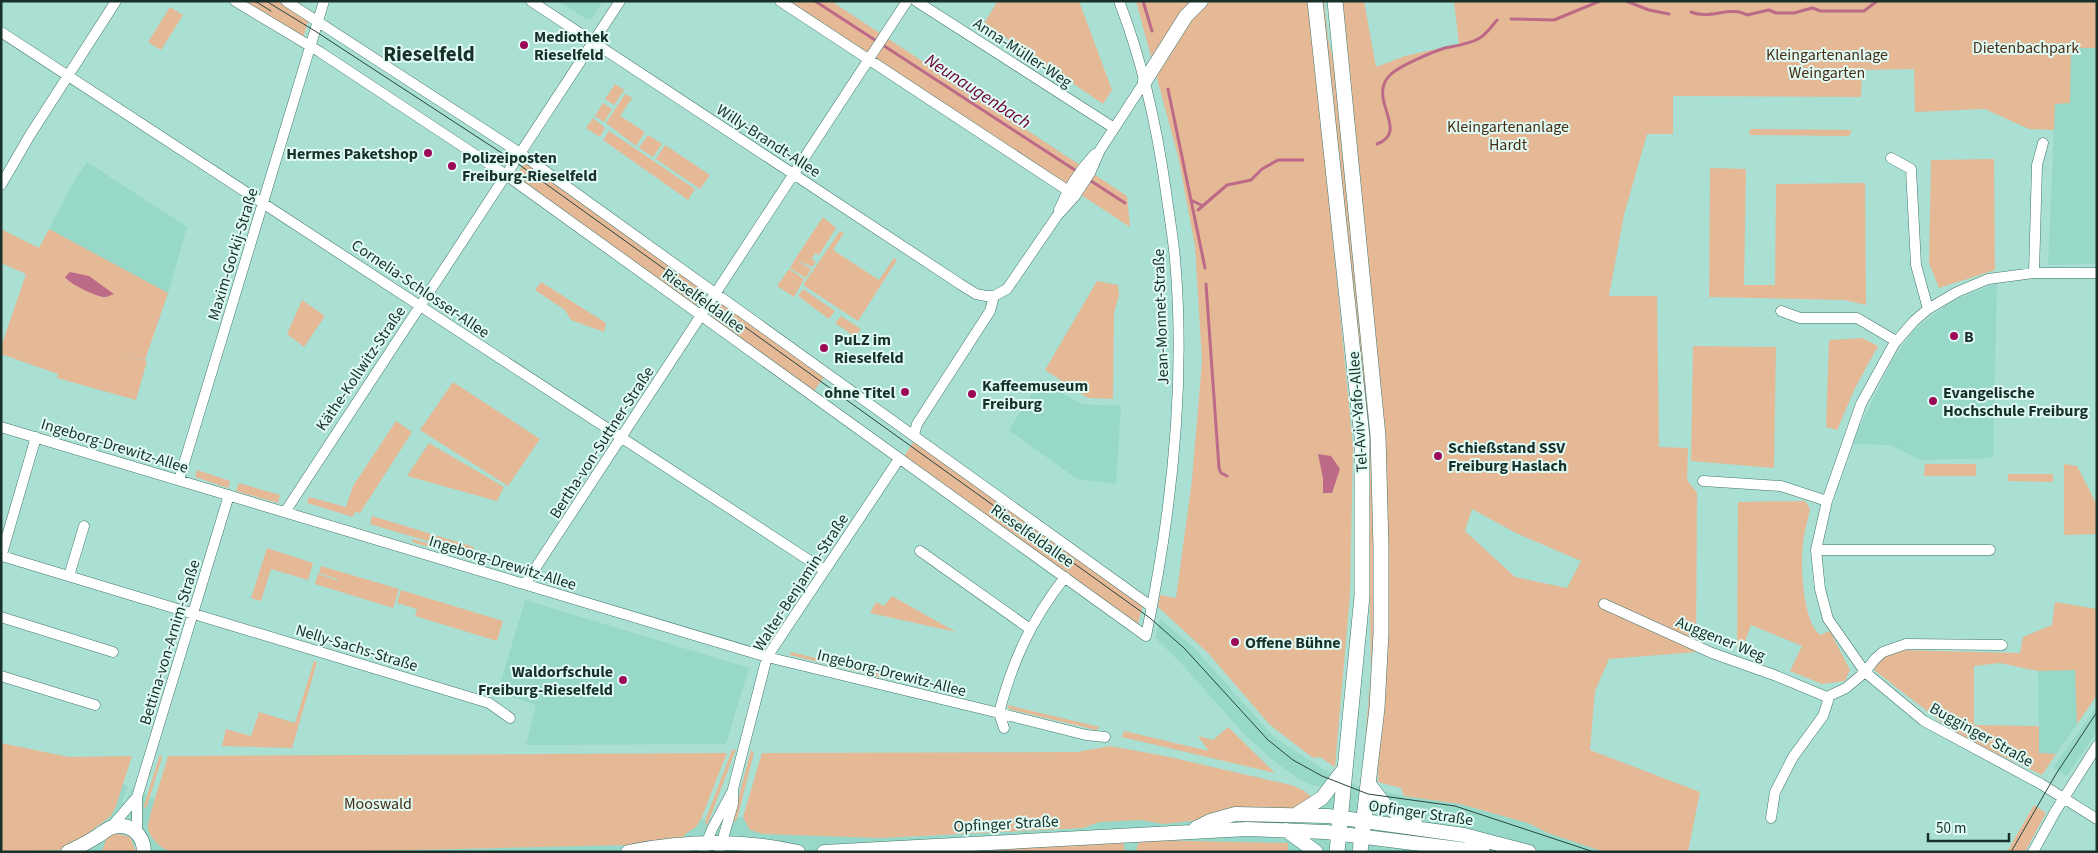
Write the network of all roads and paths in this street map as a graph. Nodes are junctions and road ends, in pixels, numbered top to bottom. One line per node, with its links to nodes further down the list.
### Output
1 (116, 1): 19 (street)
2 (235, 1): 17 (street, Rieselfeldallee)
3 (286, 1): 14 (street, Rieselfeldallee)
4 (324, 1): 14 (street, Maxim-Gorkij-Straße)
5 (531, 1): 16 (street, Willy-Brandt-Allee)
6 (620, 1): 16 (street, Käthe-Kollwitz-Straße)
7 (780, 1): 18 (street)
8 (907, 1): 18 (street, Bertha-von-Suttner-Straße)
9 (916, 1): 21 (street, Anna-Müller-Weg)
10 (1119, 1): 20 (street, Jean-Monnet-Straße)
11 (1201, 1): 20 (main road)
12 (1315, 1): 77 (main road, Tel-Aviv-Yafo-Allee)
13 (1335, 1): 79 (main road, Tel-Aviv-Yafo-Allee)
14 (319, 21): 17 (street, Maxim-Gorkij-Straße); 23 (street, Rieselfeldallee)
15 (1, 32): 19 (street, Cornelia-Schlosser-Allee)
16 (594, 41): 23 (street, Käthe-Kollwitz-Straße); 26 (street, Willy-Brandt-Allee)
17 (312, 42): 25 (street, Rieselfeldallee); 29 (street, Maxim-Gorkij-Straße)
18 (871, 55): 26 (street, Bertha-von-Suttner-Straße); 28 (street)
19 (67, 75): 27 (street); 29 (street, Cornelia-Schlosser-Allee)
20 (1145, 80): 21 (street); 60 (street, Jean-Monnet-Straße)
21 (1114, 128): 28 (street)
22 (2043, 143): 31 (street)
23 (520, 153): 25 (street, Käthe-Kollwitz-Straße); 33 (street, Rieselfeldallee)
24 (1891, 158): 36 (street)
25 (508, 171): 35 (street, Käthe-Kollwitz-Straße); 38 (street, Rieselfeldallee)
26 (794, 174): 33 (street, Bertha-von-Suttner-Straße); 34 (street, Willy-Brandt-Allee)
27 (1, 185)
28 (1074, 186): 30 (street); 30 (street)
29 (263, 202): 35 (street, Cornelia-Schlosser-Allee); 45 (street, Maxim-Gorkij-Straße)
30 (1057, 216): 34 (street)
31 (2034, 273): 32 (street, Bugginger Straße); 36 (street, Bugginger Straße)
32 (2097, 273)
33 (716, 293): 38 (street, Bertha-von-Suttner-Straße); 41 (street, Rieselfeldallee)
34 (994, 296): 41 (street)
35 (420, 306): 43 (street, Cornelia-Schlosser-Allee); 49 (street, Käthe-Kollwitz-Straße)
36 (1928, 309): 39 (street, Bugginger Straße)
37 (1782, 311): 39 (street)
38 (701, 316): 43 (street, Bertha-von-Suttner-Straße); 44 (street, Rieselfeldallee)
39 (1896, 341): 48 (street, Bugginger Straße)
40 (1, 427): 42 (street, Ingeborg-Drewitz-Allee)
41 (914, 435): 60 (street, Rieselfeldallee)
42 (36, 437): 45 (street, Ingeborg-Drewitz-Allee); 54 (street)
43 (621, 438): 55 (street, Cornelia-Schlosser-Allee); 58 (street, Bertha-von-Suttner-Straße)
44 (900, 459): 55 (street, Walter-Benjamin-Straße); 57 (street, Rieselfeldallee)
45 (179, 480): 47 (street, Ingeborg-Drewitz-Allee)
46 (1703, 481): 48 (street)
47 (229, 495): 49 (street, Ingeborg-Drewitz-Allee); 61 (street, Bettina-von-Arnim-Straße)
48 (1827, 501): 51 (street, Bugginger Straße)
49 (284, 512): 58 (street, Ingeborg-Drewitz-Allee)
50 (84, 526): 56 (street)
51 (1816, 550): 52 (street); 68 (street, Bugginger Straße)
52 (1990, 550)
53 (920, 551): 63 (street)
54 (1, 556): 56 (street, Nelly-Sachs-Straße)
55 (824, 570): 67 (street, Walter-Benjamin-Straße)
56 (68, 576): 61 (street, Nelly-Sachs-Straße)
57 (1065, 577): 63 (street); 64 (street, Rieselfeldallee)
58 (526, 584): 67 (street, Ingeborg-Drewitz-Allee)
59 (1604, 604): 70 (street, Auggener Weg)
60 (1152, 607): 64 (street, Jean-Monnet-Straße)
61 (192, 614): 73 (street, Nelly-Sachs-Straße); 81 (street, Bettina-von-Arnim-Straße)
62 (1, 617): 66 (street)
63 (1030, 629): 72 (street)
64 (1146, 636)
65 (2002, 645): 68 (street)
66 (113, 652)
67 (767, 657): 72 (street, Ingeborg-Drewitz-Allee); 80 (street, Walter-Benjamin-Straße)
68 (1866, 672): 70 (street); 82 (street, Bugginger Straße)
69 (1, 676): 71 (street)
70 (1827, 697): 85 (street)
71 (95, 705)
72 (999, 713): 74 (street); 75 (street, Ingeborg-Drewitz-Allee)
73 (510, 718)
74 (1004, 728)
75 (1104, 737)
76 (2097, 746): 82 (street)
77 (1348, 747): 78 (main road); 84 (main road, Tel-Aviv-Yafo-Allee)
78 (1341, 774): 83 (main road)
79 (1369, 784): 88 (main road, Tel-Aviv-Yafo-Allee); 93 (main road)
80 (733, 789): 95 (street, Walter-Benjamin-Straße); 96 (street, Walter-Benjamin-Straße)
81 (137, 797): 87 (street, Bettina-von-Arnim-Straße); 94 (street, Bettina-von-Arnim-Straße)
82 (2064, 798): 86 (street, Bugginger Straße); 108 (street)
83 (1298, 814): 84 (main road, Opfinger Straße); 90 (main road, Opfinger Straße)
84 (1341, 818): 88 (main road, Opfinger Straße); 91 (main road, Tel-Aviv-Yafo-Allee)
85 (1771, 818)
86 (2097, 819)
87 (111, 827): 92 (main road); 94 (main road)
88 (1363, 829): 91 (main road, Opfinger Straße); 93 (main road, Opfinger Straße); 104 (main road, Tel-Aviv-Yafo-Allee)
89 (1285, 830): 90 (main road, Opfinger Straße); 91 (main road, Opfinger Straße); 102 (main road)
90 (1190, 831): 101 (main road, Opfinger Straße)
91 (1339, 833): 103 (main road, Tel-Aviv-Yafo-Allee)
92 (99, 836): 97 (main road); 98 (main road)
93 (1423, 836): 105 (main road); 106 (main road, Opfinger Straße); 107 (main road, Opfinger Straße)
94 (145, 845)
95 (705, 847): 96 (main road); 99 (main road)
96 (721, 847): 100 (main road)
97 (68, 852)
98 (95, 852)
99 (628, 852)
100 (798, 852)
101 (824, 852)
102 (1316, 852)
103 (1337, 852)
104 (1360, 852)
105 (1397, 852)
106 (1483, 852)
107 (1529, 852)
108 (2033, 852)

